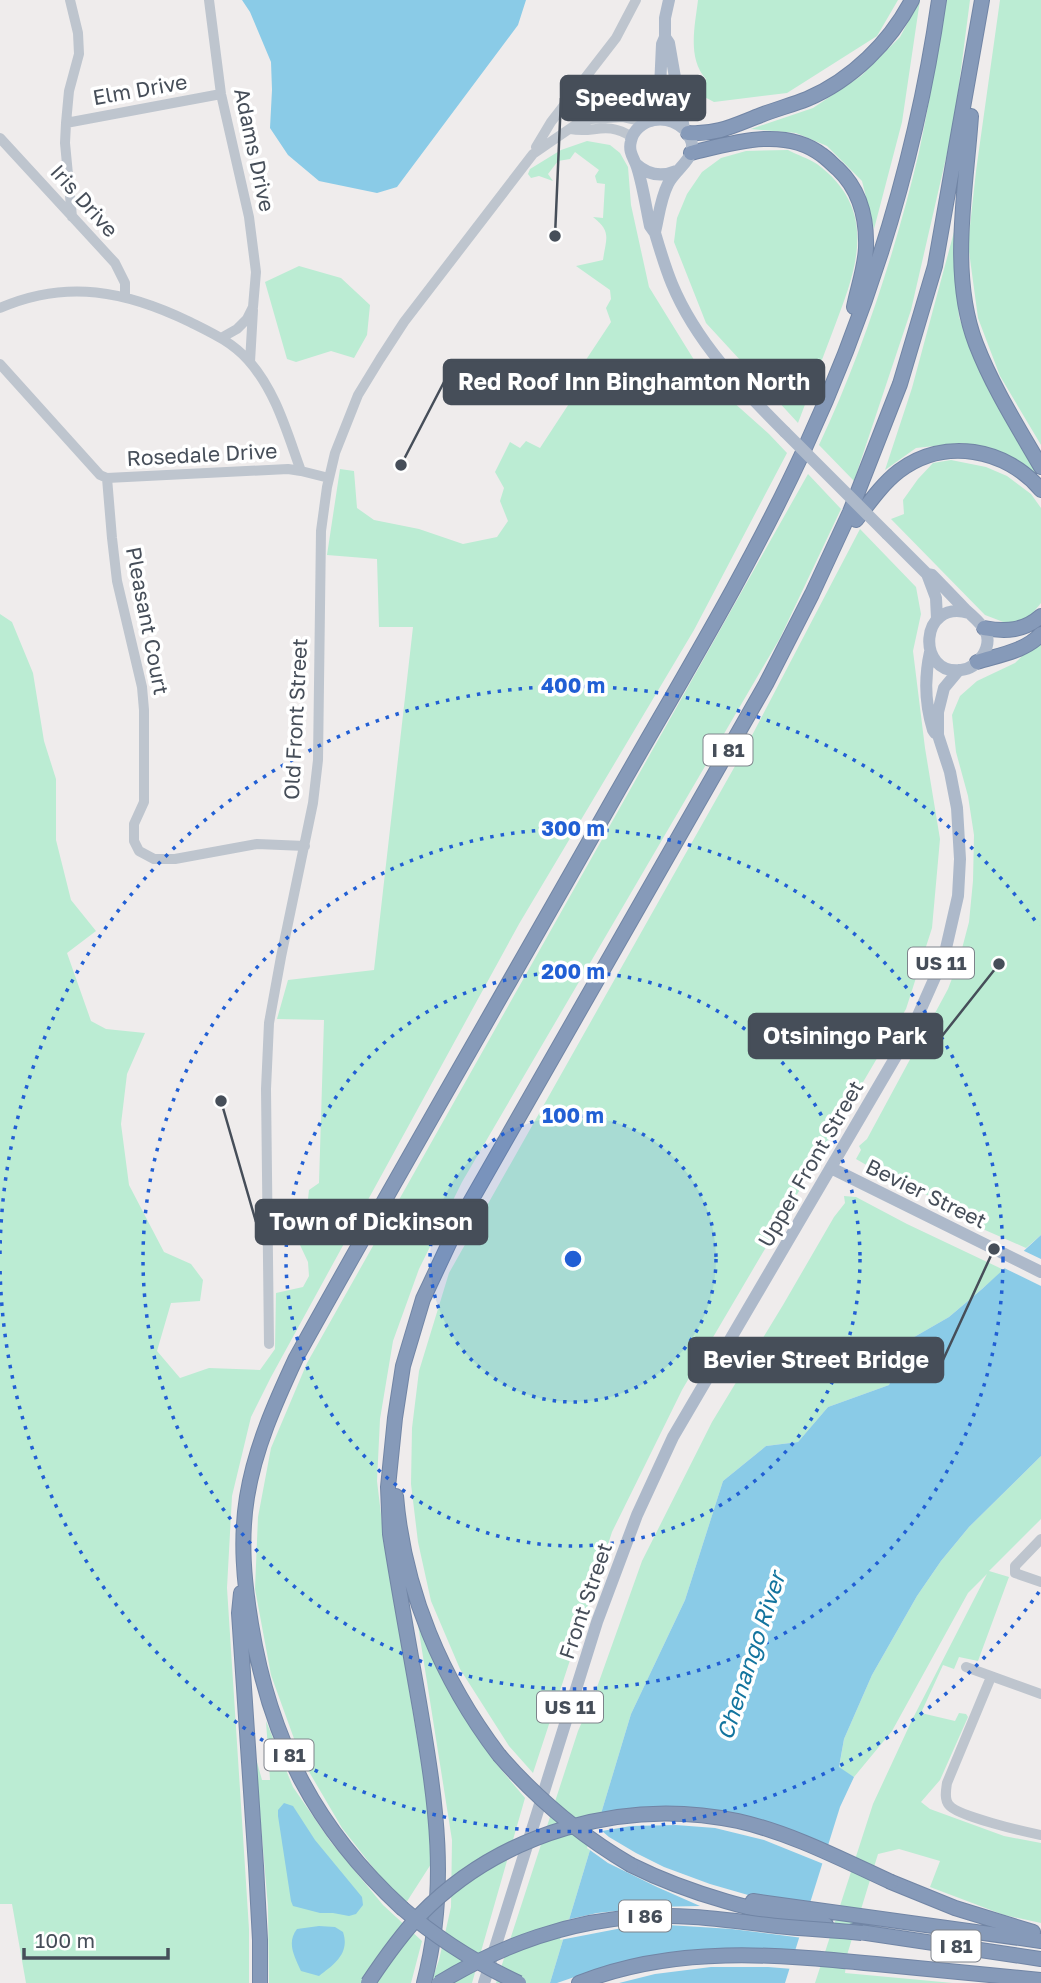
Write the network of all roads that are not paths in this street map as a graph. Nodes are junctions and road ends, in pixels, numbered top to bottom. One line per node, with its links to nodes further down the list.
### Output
1 (70, 0): 12 (street)
2 (209, 0): 10 (street, Adams Drive)
3 (636, 0): 18 (street, Old Front Street)
4 (669, 0): 8 (main road)
5 (912, 0): 14 (highway)
6 (939, 0): 27 (highway, I 81)
7 (982, 0): 9 (highway, I 81)
8 (665, 37): 11 (main road); 14 (main road)
9 (975, 47): 30 (highway); 35 (highway, I 81)
10 (222, 94): 12 (street, Elm Drive); 24 (street, Adams Drive)
11 (649, 121): 13 (street, Old Front Street); 14 (main road); 15 (main road)
12 (66, 123): 21 (street)
13 (571, 130): 15 (street, Old Front Street); 18 (street, Old Front Street)
14 (686, 131): 17 (main road)
15 (632, 137): 19 (main road, Upper Front Street / US 11)
16 (0, 138): 21 (street, Iris Drive)
17 (691, 153): 20 (main road, Upper Front Street / US 11); 27 (highway)
18 (533, 154): 33 (street, Old Front Street)
19 (636, 164): 20 (main road); 22 (main road, Upper Front Street / US 11)
20 (676, 171): 22 (main road, Upper Front Street / US 11)
21 (72, 217): 23 (street, Iris Drive)
22 (655, 233): 36 (main road, Upper Front Street / US 11, bridge)
23 (125, 297): 25 (street); 26 (street)
24 (253, 307): 26 (street); 28 (street, Adams Drive)
25 (0, 308)
26 (222, 338): 28 (street)
27 (845, 353): 53 (highway, I 81)
28 (250, 362): 31 (street)
29 (0, 364): 32 (street, Rosedale Drive)
30 (1041, 467)
31 (301, 471): 32 (street, Rosedale Drive); 33 (street, Rosedale Drive)
32 (107, 478): 46 (street, Pleasant Court)
33 (329, 478): 46 (street, Old Front Street)
34 (1041, 490): 35 (highway)
35 (834, 548): 50 (highway, I 81)
36 (927, 574): 37 (main road, Upper Front Street / US 11); 39 (main road, Upper Front Street / US 11)
37 (969, 613): 39 (main road); 40 (main road, Upper Front Street / US 11)
38 (1041, 616): 40 (highway)
39 (937, 619): 42 (main road, Upper Front Street / US 11)
40 (984, 628): 43 (main road)
41 (1041, 634): 43 (highway)
42 (930, 652): 44 (main road); 45 (main road, Upper Front Street / US 11)
43 (977, 662): 44 (main road)
44 (959, 670): 45 (main road, Upper Front Street / US 11)
45 (938, 735): 47 (main road, Upper Front Street / US 11)
46 (305, 846): 49 (street, Old Front Street)
47 (831, 1168): 48 (main road, Bevier Street); 51 (main road, Upper Front Street / US 11)
48 (1041, 1272)
49 (270, 1344)
50 (395, 1418): 59 (highway, I 81, bridge); 67 (highway)
51 (673, 1437): 69 (main road, Front Street / US 11)
52 (1041, 1539): 54 (street)
53 (244, 1570): 65 (highway); 70 (highway, I 81, bridge)
54 (1041, 1582)
55 (966, 1667): 56 (street)
56 (992, 1677): 57 (street); 58 (street)
57 (1041, 1694)
58 (1041, 1835)
59 (631, 1865): 60 (highway, I 81, bridge); 62 (highway)
60 (866, 1933): 63 (highway, I 81); 68 (highway, I 86, bridge)
61 (1041, 1934): 66 (highway, bridge)
62 (1041, 1941)
63 (1041, 1959)
64 (1041, 1980): 71 (highway, I 86)
65 (260, 1983)
66 (368, 1983)
67 (424, 1983)
68 (439, 1983)
69 (484, 1983)
70 (519, 1983)
71 (579, 1983)

